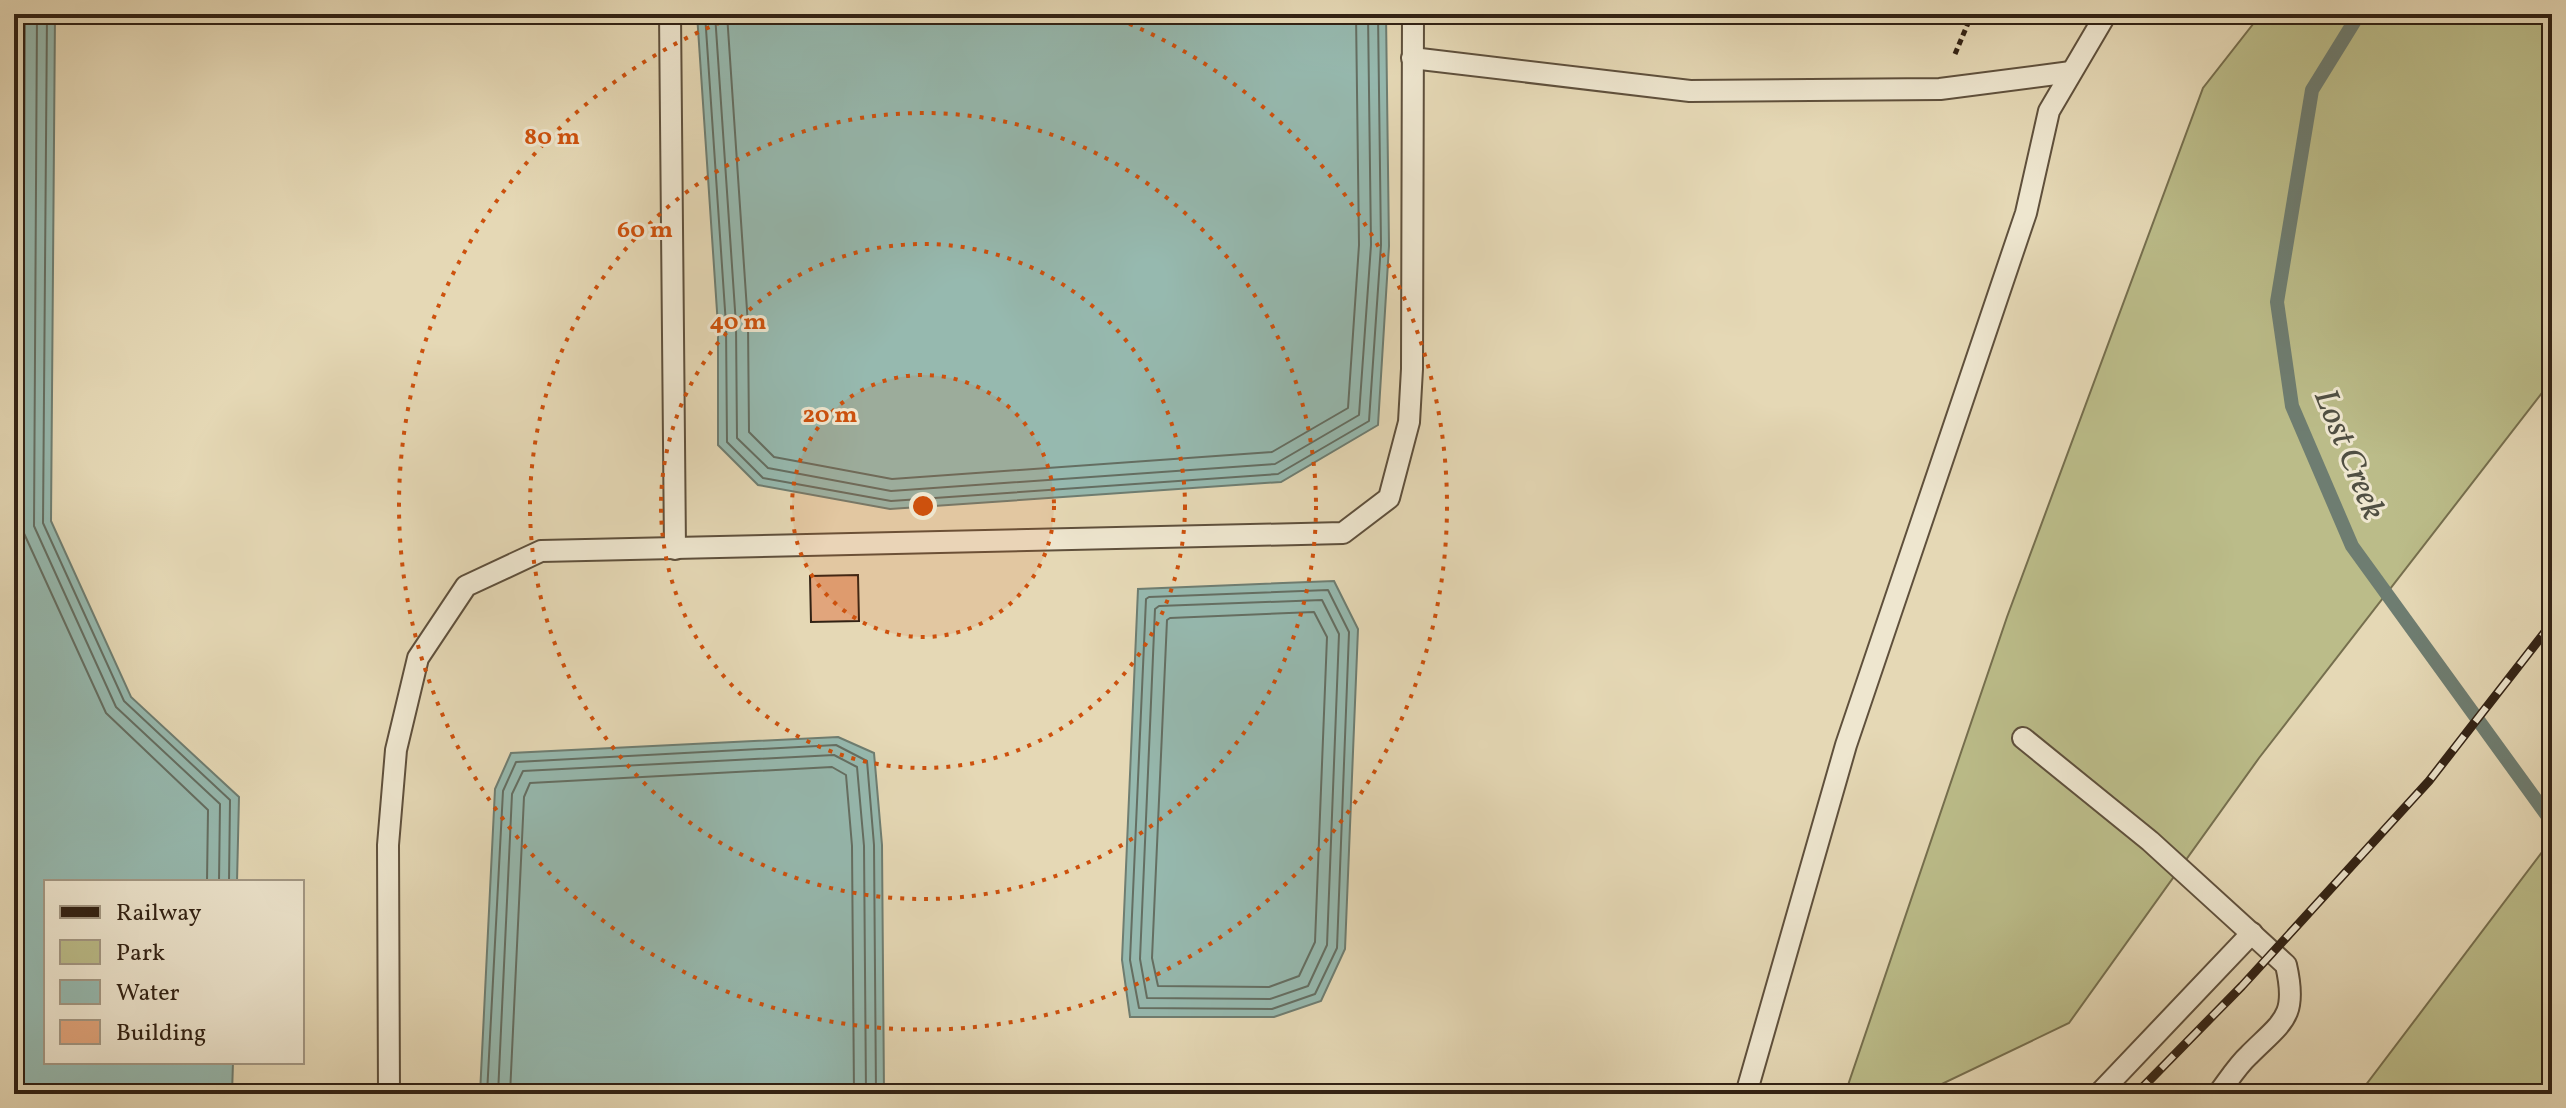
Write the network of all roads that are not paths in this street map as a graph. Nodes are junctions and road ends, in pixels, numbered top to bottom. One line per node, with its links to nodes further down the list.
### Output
1 (670, 14): 6 (lane)
2 (1413, 14): 4 (lane)
3 (2106, 14): 5 (lane)
4 (1412, 58): 5 (lane); 6 (lane)
5 (2071, 72): 10 (lane)
6 (675, 549): 9 (lane)
7 (2023, 738): 8 (lane)
8 (2252, 933): 11 (lane); 12 (lane)
9 (389, 1094)
10 (1746, 1094)
11 (2099, 1094)
12 (2218, 1094)

